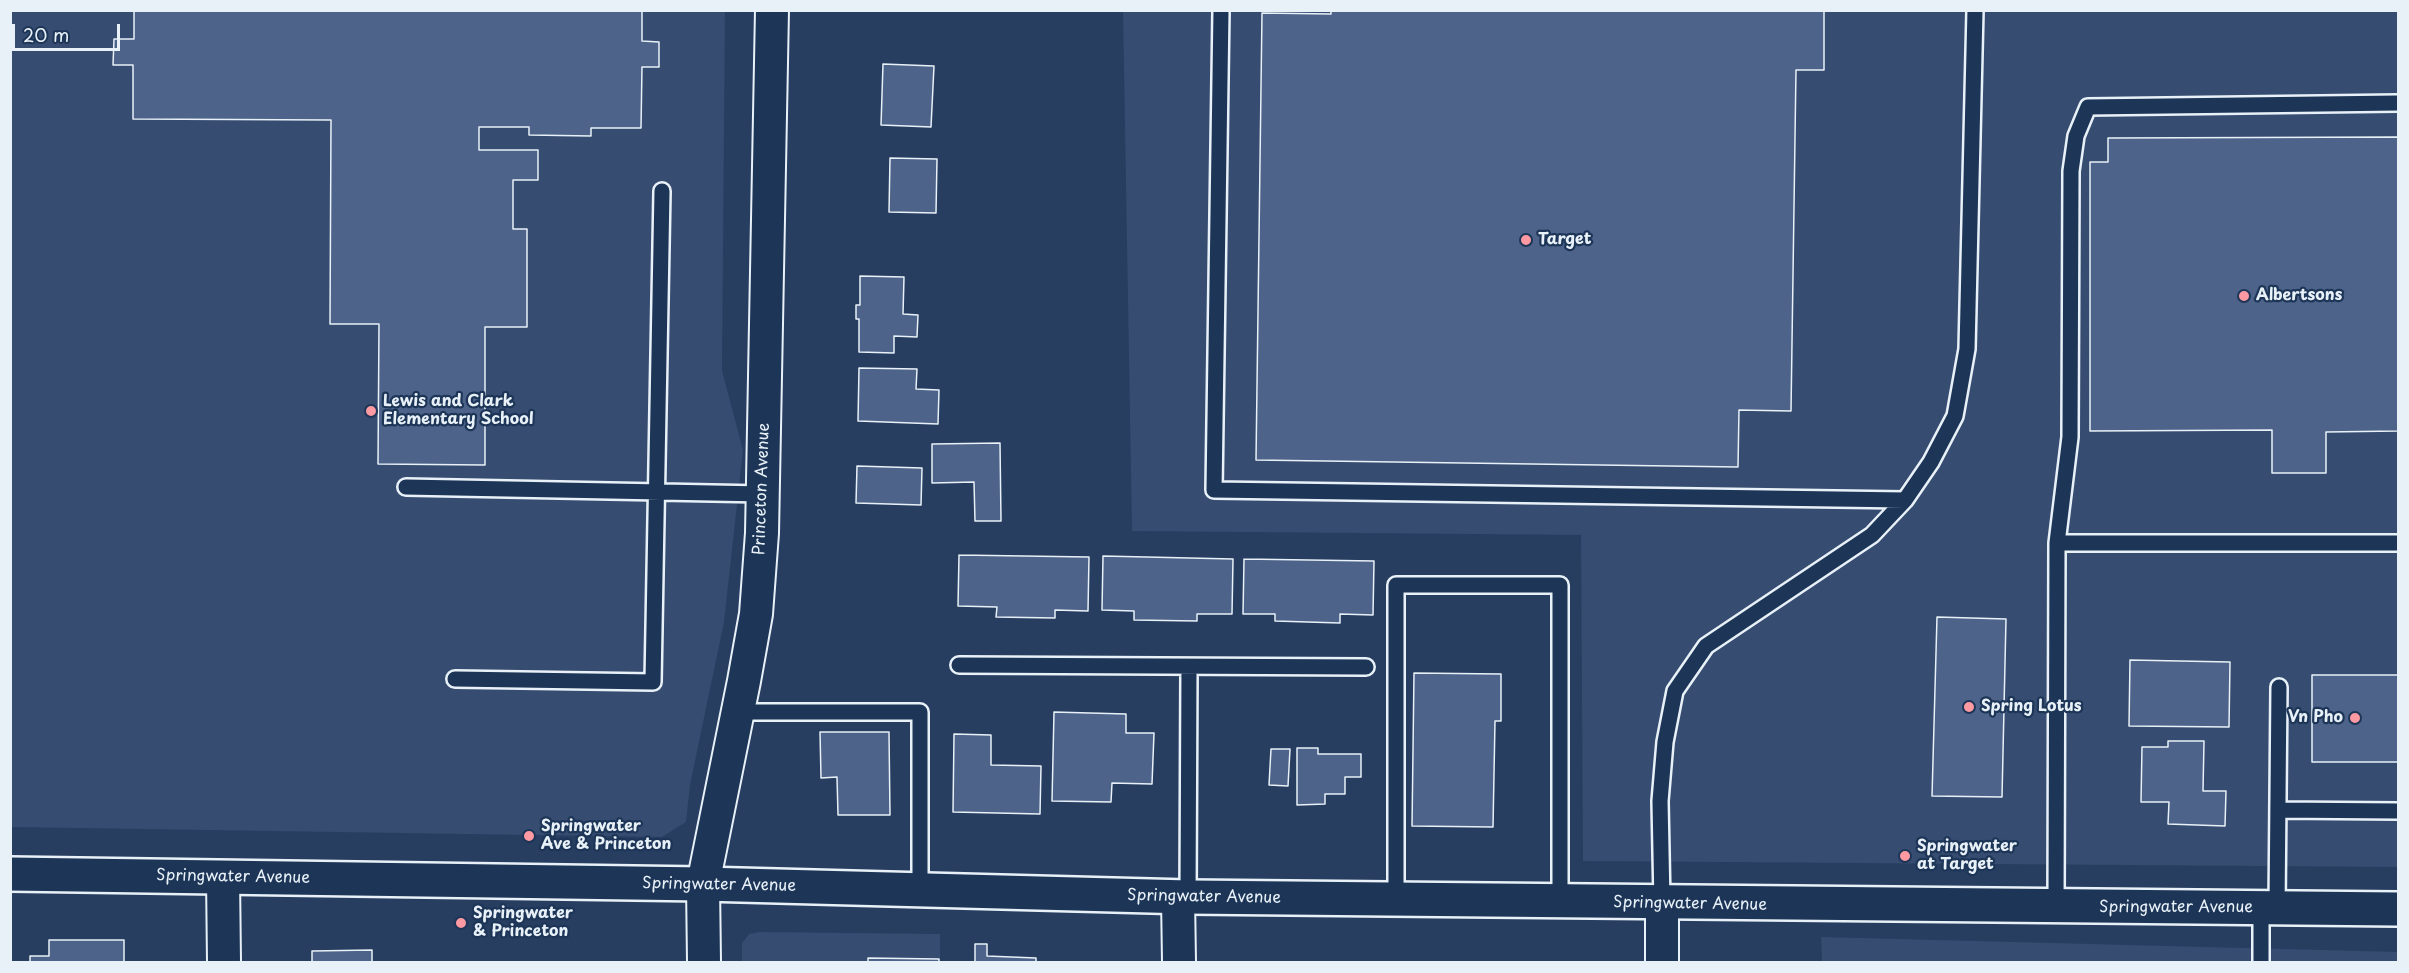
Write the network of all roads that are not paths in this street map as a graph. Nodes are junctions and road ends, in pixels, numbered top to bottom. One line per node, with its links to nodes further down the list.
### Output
1 (772, 10): 8 (street, Princeton Avenue)
2 (1221, 10): 9 (lane)
3 (1975, 10): 9 (lane)
4 (2398, 103): 10 (lane)
5 (662, 191): 7 (lane)
6 (406, 487): 7 (lane)
7 (656, 492): 8 (lane); 15 (lane)
8 (763, 494): 17 (street, Princeton Avenue)
9 (1905, 500): 27 (lane)
10 (2056, 543): 11 (lane); 28 (lane)
11 (2398, 543)
12 (960, 665): 13 (lane)
13 (1189, 667): 14 (lane); 24 (lane)
14 (1366, 667)
15 (455, 679)
16 (2279, 687): 18 (lane)
17 (738, 712): 22 (street, Princeton Avenue); 23 (lane)
18 (2278, 810): 19 (lane); 29 (lane)
19 (2398, 812)
20 (10, 874): 21 (street, Springwater Avenue)
21 (223, 877): 22 (street, Springwater Avenue); 31 (street)
22 (703, 884): 23 (street, Springwater Avenue); 32 (street, Princeton Avenue)
23 (920, 890): 24 (street, Springwater Avenue)
24 (1183, 897): 25 (street, Springwater Avenue); 33 (street)
25 (1396, 900): 26 (street, Springwater Avenue); 26 (lane)
26 (1560, 902): 27 (street, Springwater Avenue)
27 (1662, 903): 28 (street, Springwater Avenue); 34 (street)
28 (2056, 906): 29 (street, Springwater Avenue)
29 (2269, 908): 30 (street, Springwater Avenue); 35 (lane)
30 (2398, 909)
31 (224, 963)
32 (704, 963)
33 (1179, 963)
34 (1662, 963)
35 (2261, 963)

